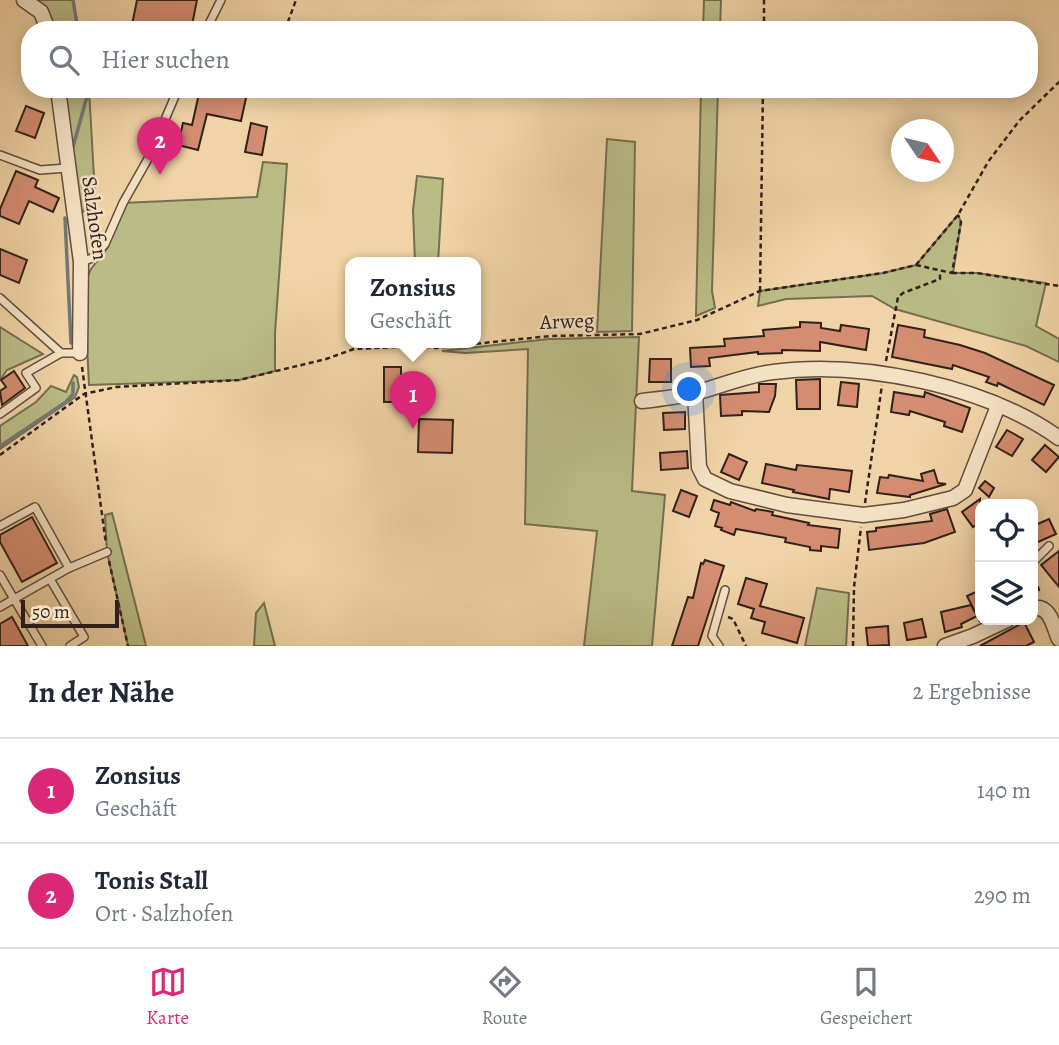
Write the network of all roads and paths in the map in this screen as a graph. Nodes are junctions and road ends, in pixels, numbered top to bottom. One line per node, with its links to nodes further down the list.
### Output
1 (24, 0): 5 (street)
2 (221, 0): 6 (lane)
3 (296, 0): 7 (path)
4 (764, 0): 8 (path)
5 (44, 21)
6 (210, 21)
7 (288, 21)
8 (764, 21)
9 (1059, 82): 15 (path)
10 (59, 98): 14 (street, Salzhofen)
11 (174, 98): 16 (lane)
12 (763, 98): 21 (path)
13 (0, 155): 14 (lane)
14 (67, 168): 16 (street, Salzhofen)
15 (958, 215): 17 (path); 19 (path)
16 (81, 262): 26 (street, Salzhofen)
17 (916, 265): 18 (path); 21 (path, Arweg)
18 (940, 272): 19 (path); 27 (path)
19 (952, 273): 20 (path)
20 (1059, 286)
21 (760, 291): 23 (path, Arweg)
22 (0, 298): 25 (lane)
23 (481, 343)
24 (376, 348): 29 (path, Arweg)
25 (61, 353): 26 (lane); 32 (lane)
26 (80, 353): 29 (path)
27 (884, 374): 28 (street); 31 (street); 35 (path)
28 (695, 393): 30 (street); 35 (street)
29 (84, 394): 34 (path, Arweg); 38 (path)
30 (642, 401)
31 (998, 406): 33 (street); 35 (street)
32 (0, 414)
33 (1059, 438)
34 (0, 455)
35 (863, 515): 57 (path)
36 (0, 526): 40 (lane)
37 (1049, 547): 39 (lane)
38 (107, 552): 40 (lane); 54 (path)
39 (1038, 557)
40 (69, 568): 42 (lane)
41 (0, 575): 45 (lane)
42 (50, 579): 45 (lane); 53 (lane)
43 (1038, 586): 46 (path)
44 (725, 590): 49 (lane)
45 (14, 599): 47 (lane); 52 (lane)
46 (1038, 606)
47 (0, 607)
48 (1038, 608): 51 (street)
49 (718, 613): 55 (lane); 56 (path)
50 (996, 625): 58 (street)
51 (1059, 639)
52 (42, 646)
53 (70, 646)
54 (128, 646)
55 (719, 646)
56 (746, 646)
57 (853, 646)
58 (945, 646)

